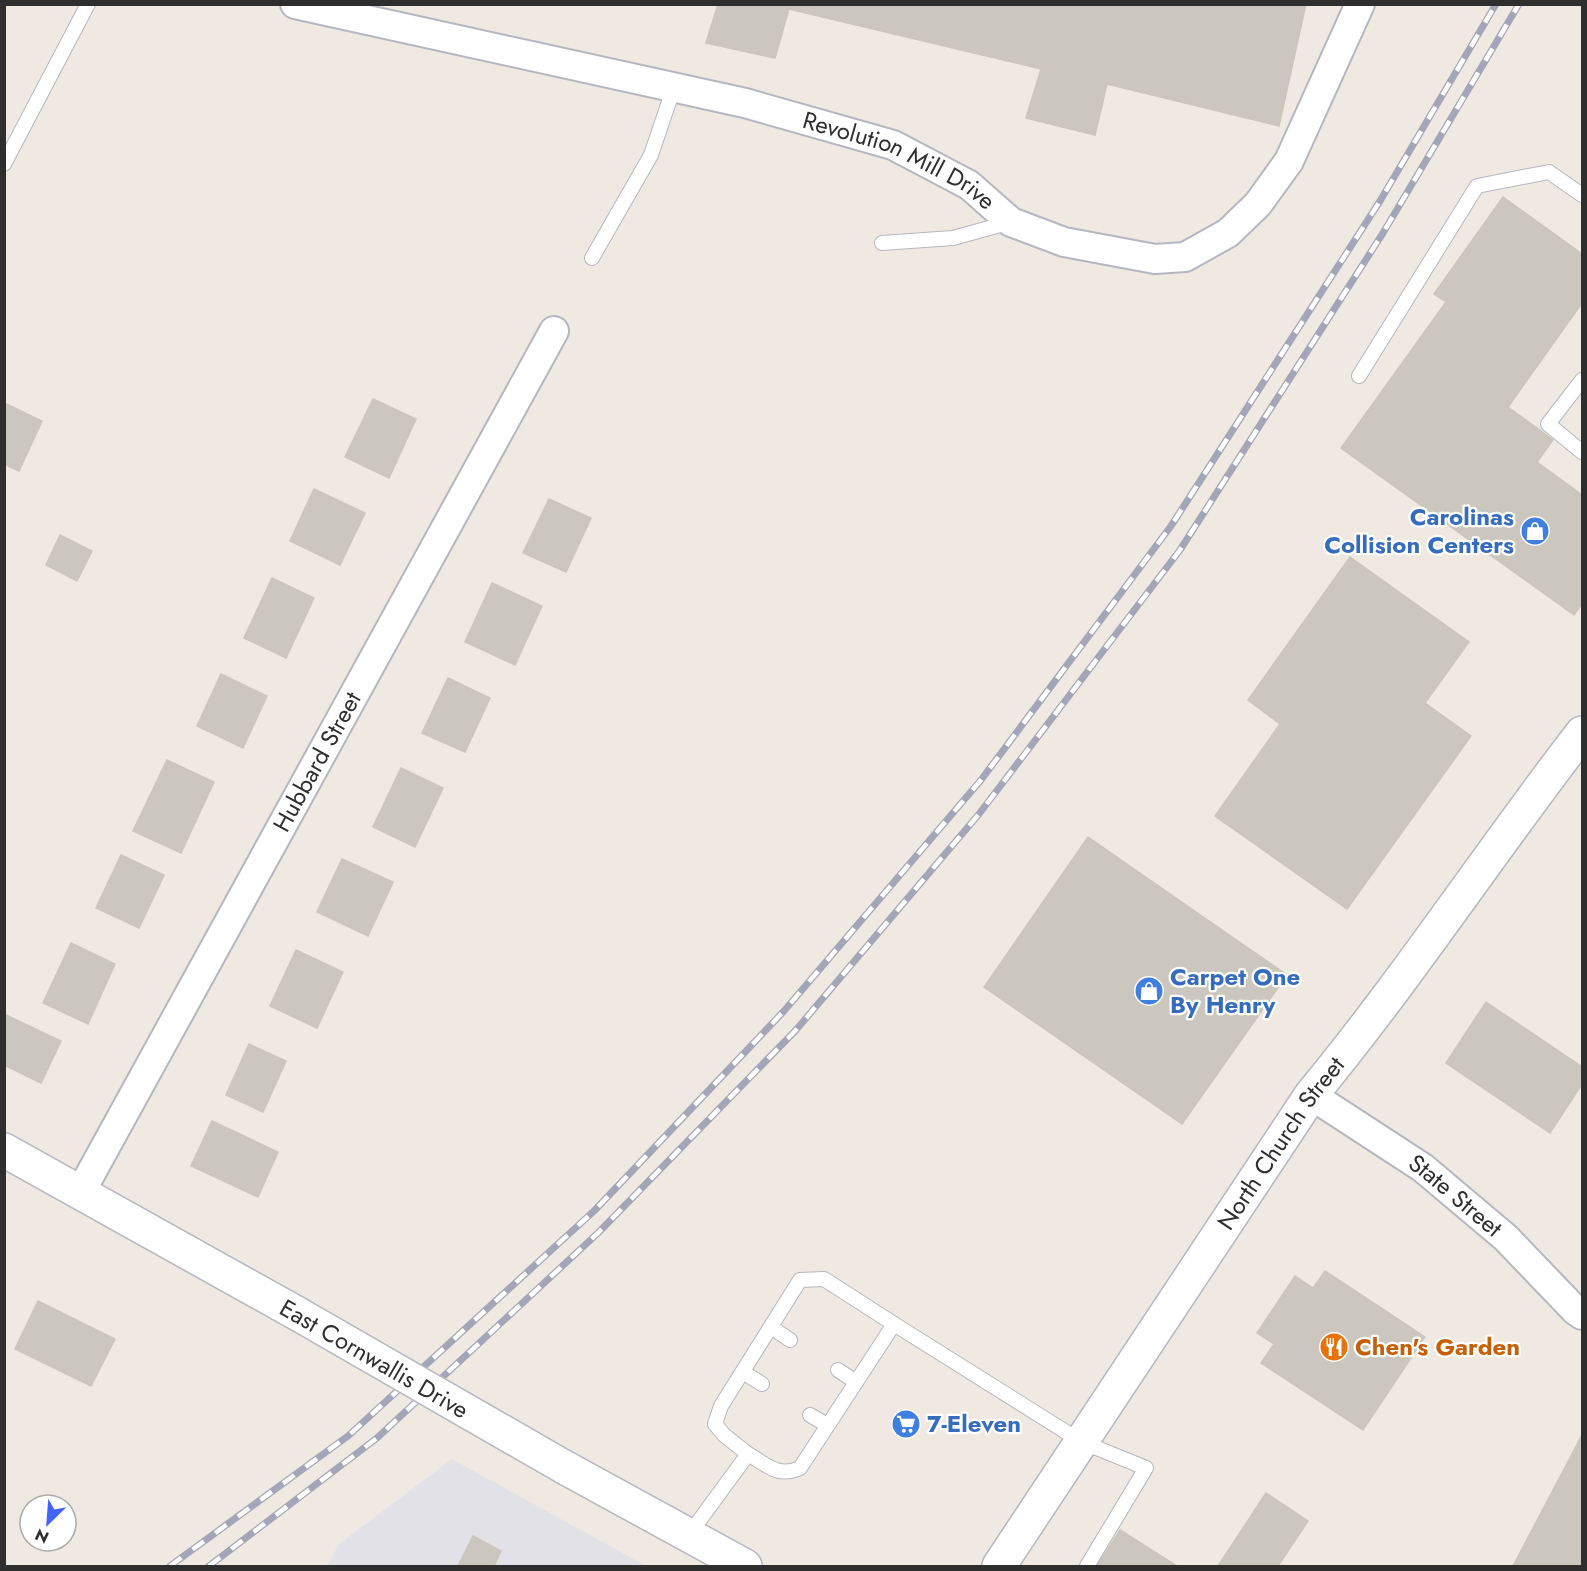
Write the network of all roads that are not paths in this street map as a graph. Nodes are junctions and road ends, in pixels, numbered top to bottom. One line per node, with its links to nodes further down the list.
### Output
1 (88, 4): 5 (lane)
2 (295, 4): 4 (street, Revolution Mill Drive)
3 (1360, 4): 7 (street, Revolution Mill Drive)
4 (674, 87): 7 (street, Revolution Mill Drive); 9 (lane)
5 (4, 164)
6 (1582, 195): 11 (lane)
7 (1011, 222): 8 (lane)
8 (882, 243)
9 (592, 258)
10 (554, 331): 17 (street, Hubbard Street)
11 (1359, 376)
12 (1582, 380): 13 (lane)
13 (1582, 452)
14 (1582, 733): 15 (main road, North Church Street)
15 (1311, 1095): 18 (street, State Street); 28 (main road, North Church Street)
16 (4, 1150): 17 (main road, East Cornwallis Drive)
17 (80, 1193): 30 (main road, East Cornwallis Drive, bridge)
18 (1582, 1315)
19 (894, 1324): 20 (lane); 24 (lane); 28 (lane)
20 (771, 1327): 21 (lane); 23 (lane)
21 (790, 1340)
22 (838, 1370): 24 (lane)
23 (742, 1372): 25 (lane); 29 (lane)
24 (856, 1382): 27 (lane)
25 (762, 1384)
26 (810, 1415): 27 (lane)
27 (827, 1425): 29 (lane)
28 (1082, 1442): 32 (main road, North Church Street); 33 (lane)
29 (748, 1454): 30 (lane)
30 (688, 1536): 31 (main road, East Cornwallis Drive)
31 (745, 1566)
32 (999, 1566)
33 (1087, 1566)

